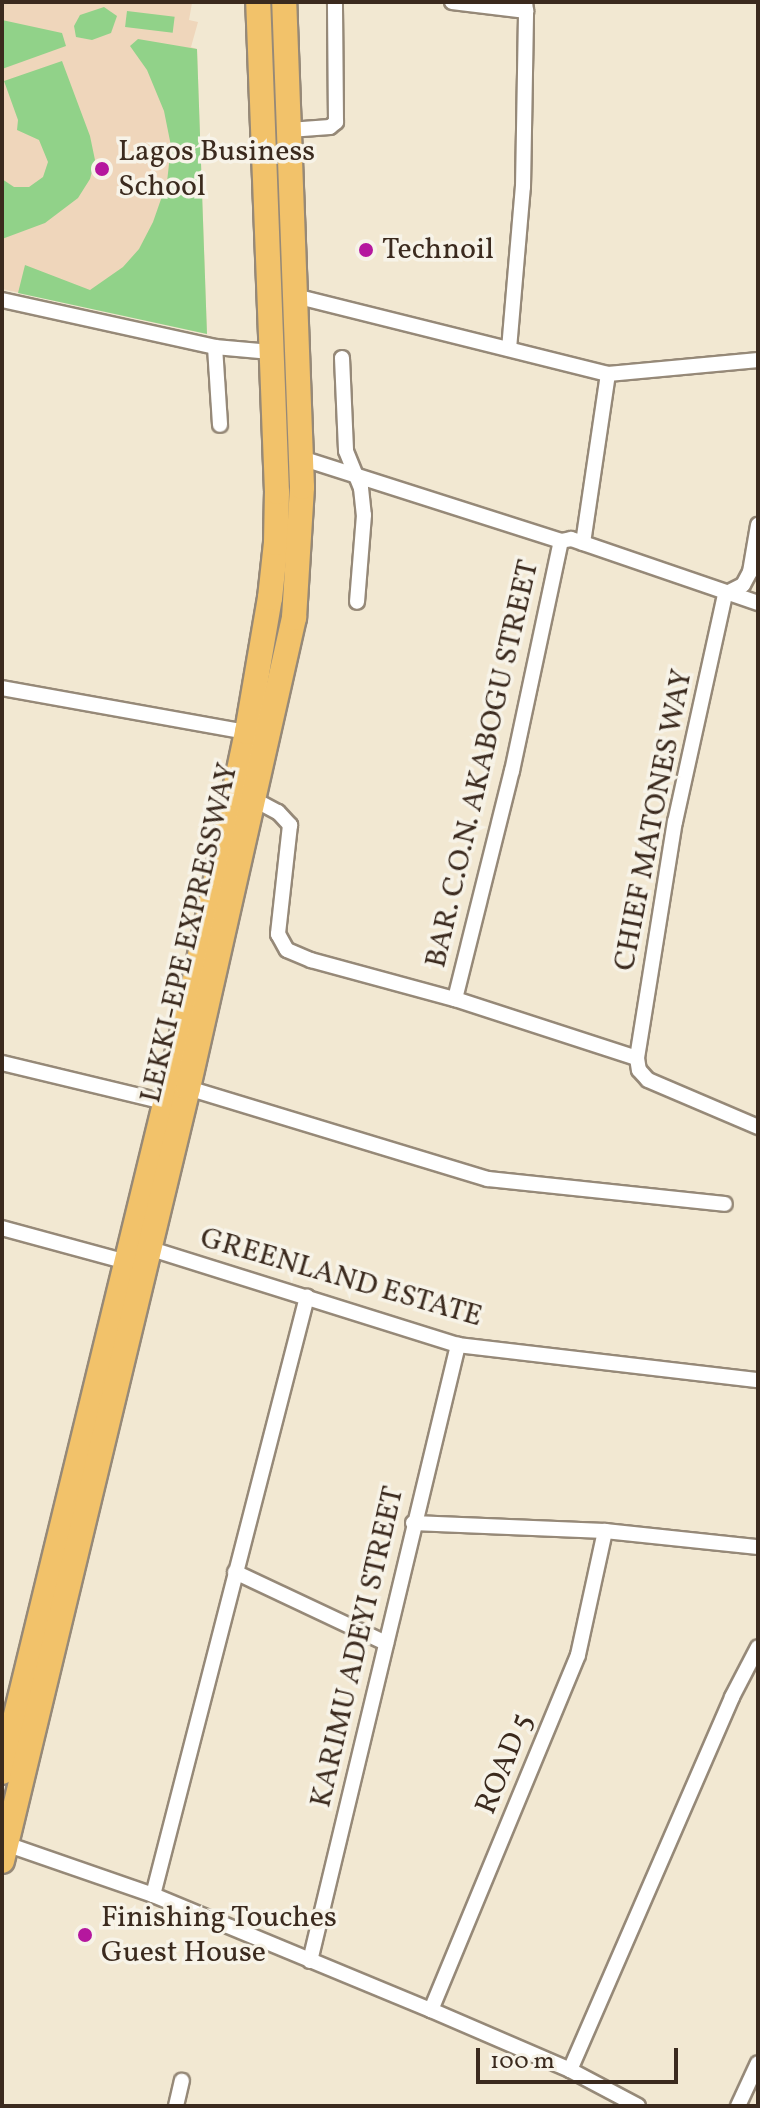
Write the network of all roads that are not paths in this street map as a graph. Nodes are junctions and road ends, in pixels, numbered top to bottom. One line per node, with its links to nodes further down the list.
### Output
1 (258, 2): 11 (highway, LEKKI-EPE EXPRESSWAY)
2 (284, 2): 6 (highway, LEKKI-EPE EXPRESSWAY)
3 (335, 2): 6 (street)
4 (452, 2): 5 (street)
5 (526, 6): 10 (street)
6 (289, 130): 7 (highway, LEKKI-EPE EXPRESSWAY)
7 (295, 296): 10 (street); 16 (highway, LEKKI-EPE EXPRESSWAY)
8 (2, 300): 9 (street)
9 (215, 347): 11 (street); 15 (street)
10 (509, 349): 14 (street)
11 (271, 352): 25 (highway, LEKKI-EPE EXPRESSWAY)
12 (342, 358): 17 (street)
13 (758, 360): 14 (street)
14 (608, 374): 20 (street)
15 (220, 425)
16 (301, 458): 17 (street); 26 (highway, LEKKI-EPE EXPRESSWAY)
17 (357, 477): 19 (street); 22 (street)
18 (758, 525): 21 (street)
19 (561, 541): 20 (street); 27 (street, BAR. C.O.N. AKABOGU STREET)
20 (583, 543): 21 (street)
21 (725, 594): 23 (street); 28 (street, CHIEF MATONES WAY)
22 (357, 602)
23 (758, 603)
24 (2, 688): 25 (street)
25 (247, 732): 31 (highway, LEKKI-EPE EXPRESSWAY)
26 (255, 800): 27 (street); 30 (highway, LEKKI-EPE EXPRESSWAY)
27 (455, 999): 28 (street, BAR. C.O.N. AKABOGU STREET)
28 (637, 1058): 32 (street)
29 (2, 1063): 31 (street)
30 (188, 1088): 33 (street); 35 (highway, LEKKI-EPE EXPRESSWAY)
31 (165, 1102): 36 (highway, LEKKI-EPE EXPRESSWAY)
32 (758, 1127)
33 (725, 1204)
34 (2, 1228): 36 (street)
35 (148, 1248): 37 (street, GREENLAND ESTATE); 40 (highway, LEKKI-EPE EXPRESSWAY)
36 (127, 1262): 40 (highway, LEKKI-EPE EXPRESSWAY)
37 (307, 1297): 38 (street, GREENLAND ESTATE); 44 (street)
38 (458, 1345): 39 (street, GREENLAND ESTATE); 41 (street, KARIMU ADEYI STREET)
39 (758, 1380)
40 (92, 1444): 47 (highway, LEKKI-EPE EXPRESSWAY); 48 (highway, LEKKI-EPE EXPRESSWAY)
41 (413, 1523): 42 (street); 45 (street, KARIMU ADEYI STREET)
42 (605, 1531): 43 (street); 51 (street, ROAD 5)
43 (758, 1547)
44 (235, 1572): 45 (street); 49 (street)
45 (386, 1643): 50 (street, KARIMU ADEYI STREET)
46 (758, 1647): 53 (street)
47 (2, 1772)
48 (4, 1853): 49 (street)
49 (153, 1895): 50 (street)
50 (310, 1961): 51 (street)
51 (431, 2010): 53 (street)
52 (758, 2063): 57 (street)
53 (570, 2070): 56 (street)
54 (182, 2081): 55 (street)
55 (176, 2106)
56 (638, 2106)
57 (738, 2106)

